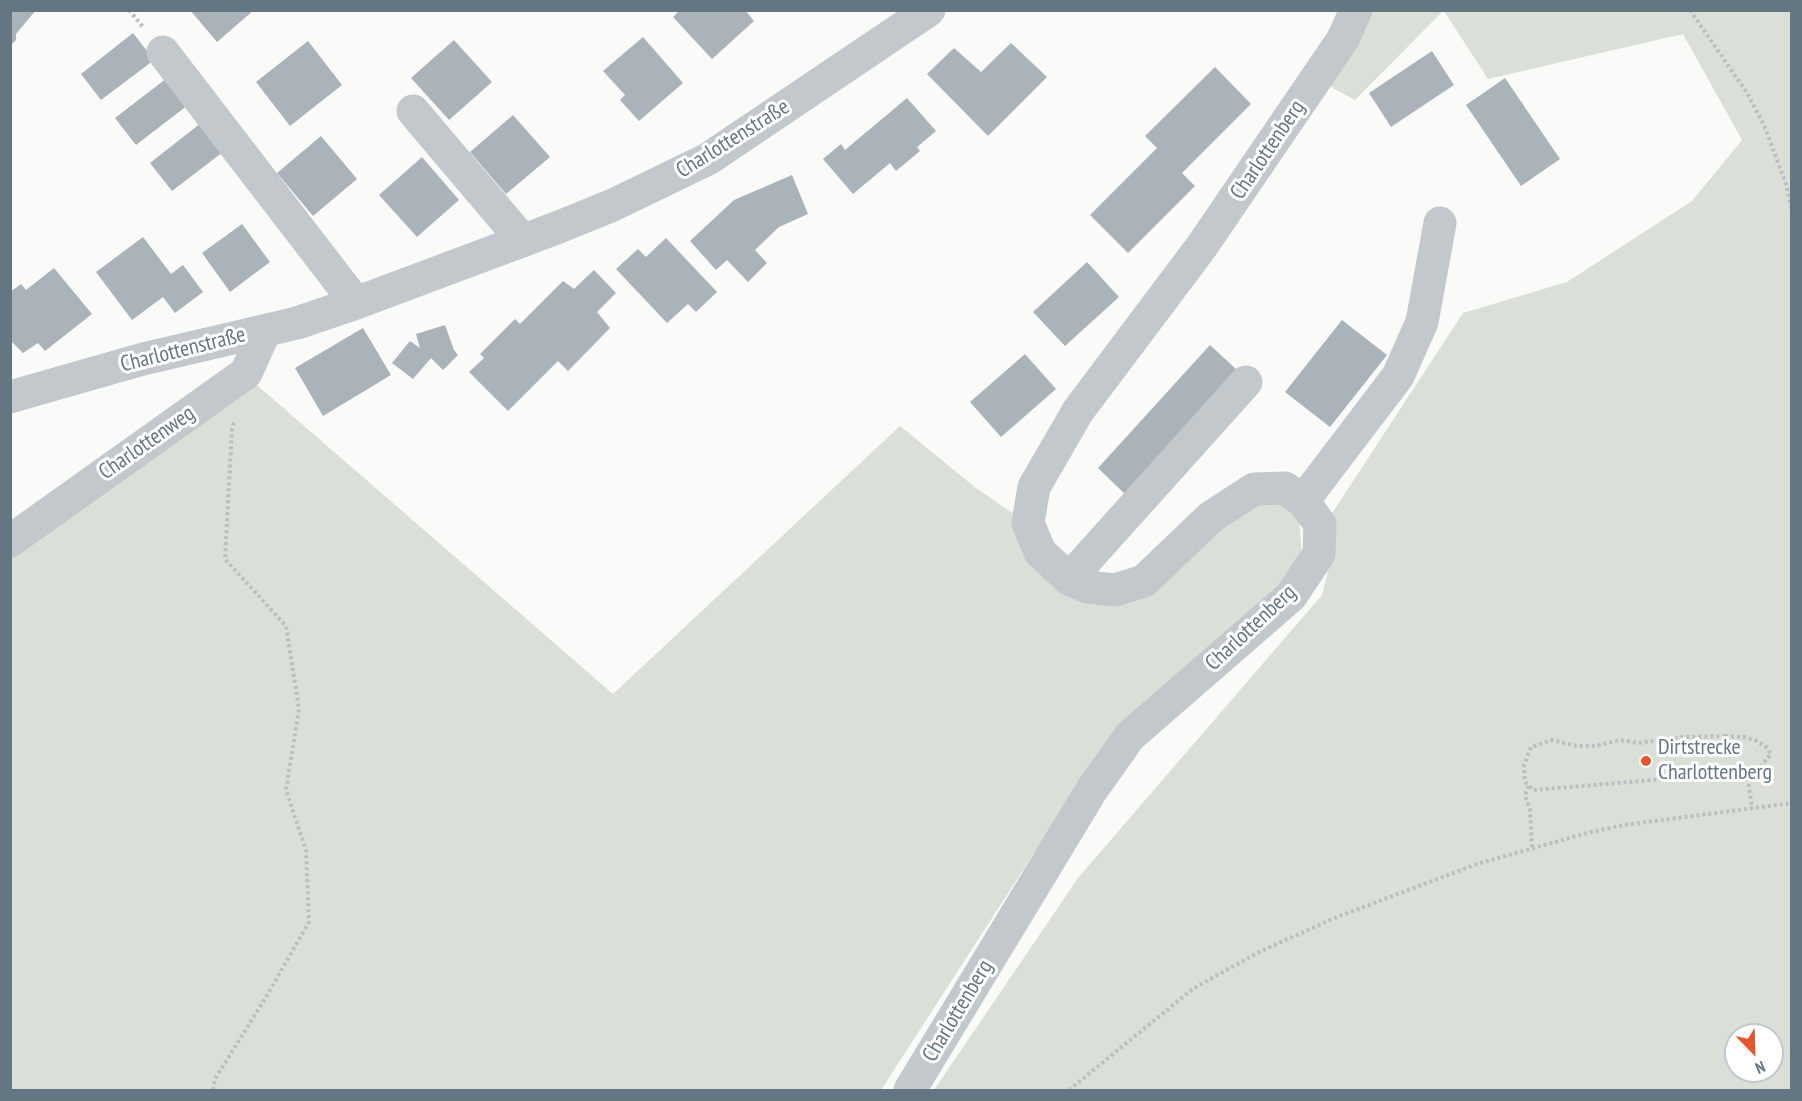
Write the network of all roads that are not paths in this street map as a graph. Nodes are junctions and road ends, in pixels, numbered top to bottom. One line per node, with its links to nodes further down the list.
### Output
1 (929, 10): 6 (street, Charlottenstraße)
2 (1356, 10): 13 (street, Charlottenberg)
3 (163, 52): 7 (street)
4 (413, 111): 6 (street)
5 (1440, 223): 11 (street)
6 (523, 241): 7 (street, Charlottenstraße)
7 (356, 303): 8 (street, Charlottenstraße)
8 (265, 331): 10 (street, Charlottenstraße); 12 (street, Charlottenweg)
9 (1246, 382): 13 (street)
10 (10, 397)
11 (1303, 501): 13 (street, Charlottenberg); 14 (street, Charlottenberg)
12 (10, 541)
13 (1068, 579)
14 (910, 1090)

